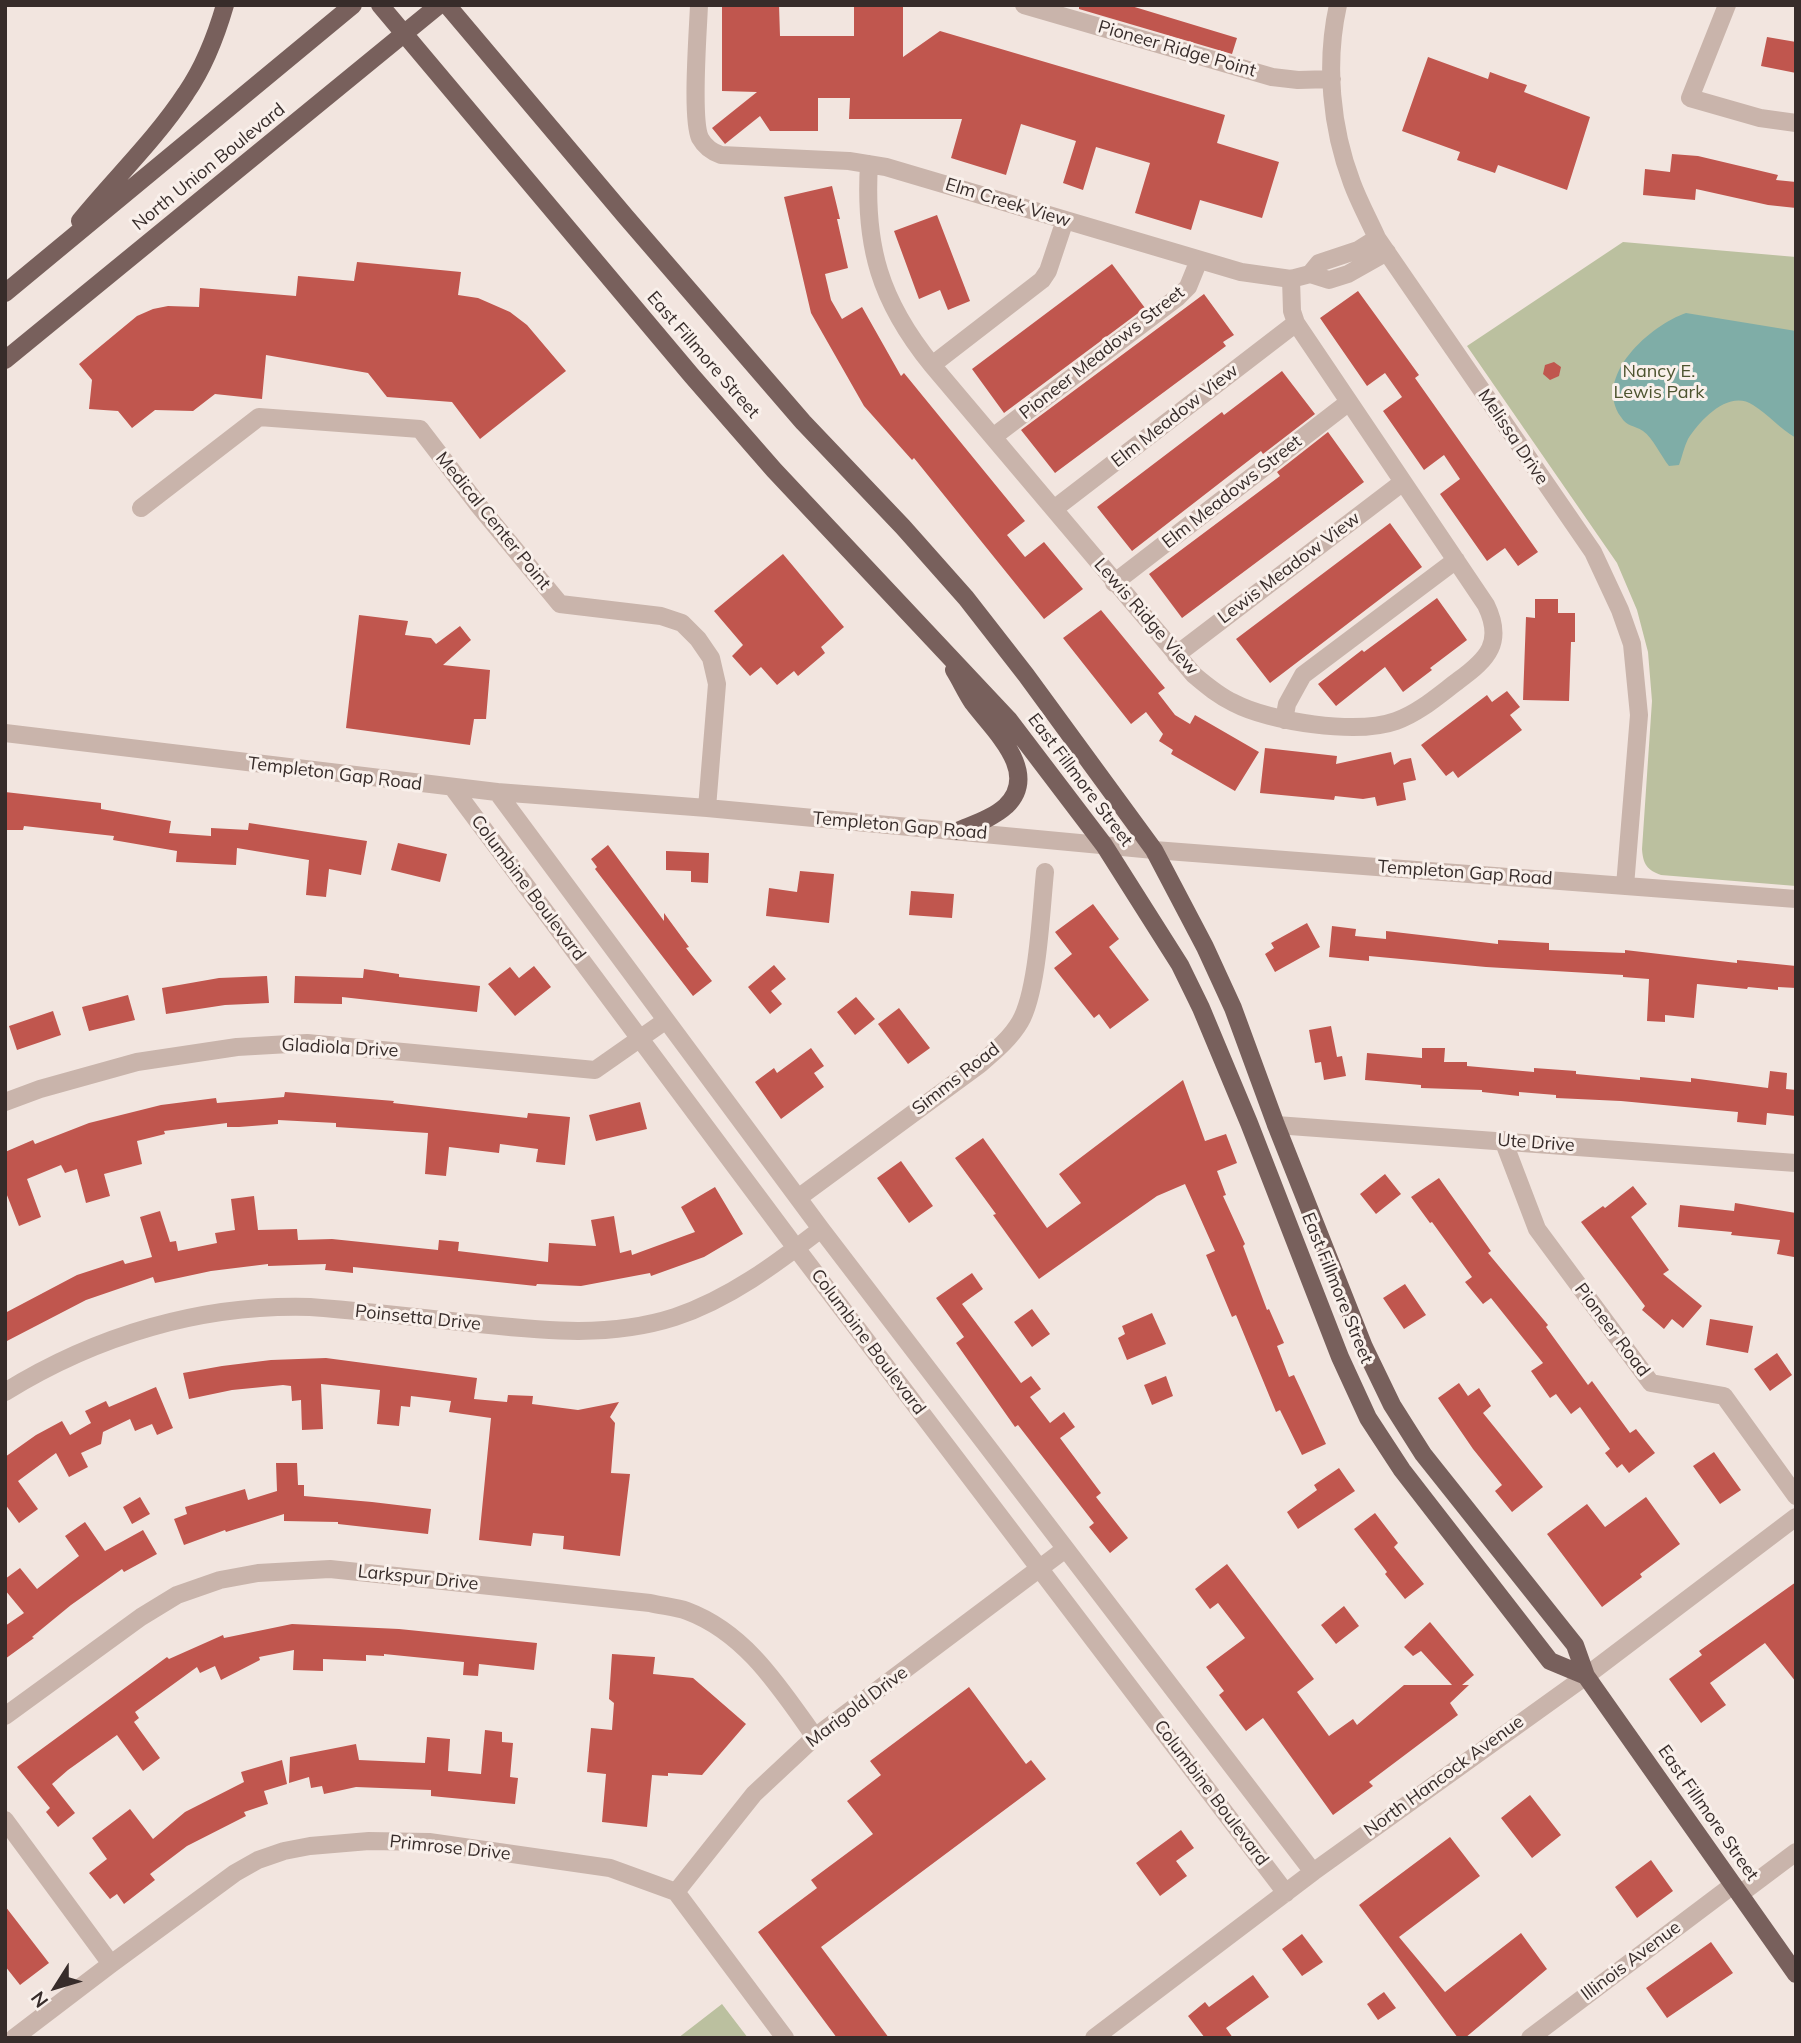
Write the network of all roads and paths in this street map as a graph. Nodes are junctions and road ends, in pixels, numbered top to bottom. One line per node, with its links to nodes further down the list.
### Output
1 (225, 5): 16 (main road)
2 (353, 5): 16 (main road, North Union Boulevard)
3 (380, 5): 10 (main road, East Fillmore Street)
4 (439, 5): 10 (main road, North Union Boulevard)
5 (447, 5): 39 (main road, East Fillmore Street)
6 (699, 5): 13 (street, Elm Creek View)
7 (1024, 5): 11 (street, Pioneer Ridge Point)
8 (1338, 5): 11 (street, Melissa Drive)
9 (1727, 5): 12 (street)
10 (405, 34): 21 (main road, North Union Boulevard); 30 (main road, East Fillmore Street)
11 (1332, 79): 15 (street, Melissa Drive)
12 (1796, 123)
13 (869, 164): 14 (street, Elm Creek View); 22 (street, Lewis Ridge View)
14 (1065, 220): 17 (street, Elm Creek View); 22 (street)
15 (1382, 245): 18 (street, Elm Creek View); 41 (street, Melissa Drive)
16 (54, 252): 19 (main road, North Union Boulevard)
17 (1199, 260): 18 (street, Elm Creek View); 24 (street, Pioneer Meadows Street)
18 (1291, 279): 20 (street, Lewis Ridge View)
19 (5, 293)
20 (1296, 323): 23 (street, Lewis Ridge View); 27 (street, Elm Meadow View)
21 (5, 360)
22 (932, 365): 24 (street, Lewis Ridge View)
23 (1349, 402): 25 (street, Lewis Ridge View); 29 (street, Elm Meadows Street)
24 (993, 437): 27 (street, Lewis Ridge View)
25 (1403, 482): 28 (street, Lewis Ridge View); 31 (street, Lewis Meadow View)
26 (141, 508): 36 (street, Medical Center Point)
27 (1054, 509): 29 (street, Lewis Ridge View)
28 (1456, 560): 32 (street); 32 (street, Lewis Ridge View)
29 (1114, 583): 31 (street, Lewis Ridge View)
30 (940, 646): 37 (main road); 38 (main road, East Fillmore Street)
31 (1175, 655): 32 (street, Lewis Ridge View)
32 (1284, 720)
33 (5, 733): 34 (street, Templeton Gap Road)
34 (453, 788): 35 (street, Templeton Gap Road); 44 (street, Columbine Boulevard)
35 (497, 792): 36 (street, Templeton Gap Road); 43 (street, Columbine Boulevard)
36 (707, 808): 37 (street, Templeton Gap Road)
37 (958, 831): 38 (street, Templeton Gap Road)
38 (1104, 845): 39 (street, Templeton Gap Road); 57 (main road, East Fillmore Street)
39 (1154, 850): 41 (street, Templeton Gap Road); 46 (main road, East Fillmore Street)
40 (1045, 872): 49 (street, Simms Road)
41 (1625, 886): 42 (street, Templeton Gap Road)
42 (1796, 899)
43 (665, 1020): 44 (street, Gladiola Drive); 49 (street, Columbine Boulevard)
44 (640, 1040): 45 (street, Gladiola Drive); 51 (street, Columbine Boulevard)
45 (5, 1102)
46 (1276, 1125): 47 (street, Ute Drive); 57 (main road, East Fillmore Street)
47 (1503, 1140): 48 (street, Ute Drive); 53 (street, Pioneer Road)
48 (1796, 1163)
49 (798, 1198): 50 (street, Columbine Boulevard)
50 (821, 1229): 51 (street, Poinsetta Drive); 55 (street, Columbine Boulevard)
51 (796, 1248): 52 (street, Poinsetta Drive); 56 (street, Columbine Boulevard)
52 (5, 1392)
53 (1796, 1496)
54 (1796, 1517): 57 (street, North Hancock Avenue)
55 (1064, 1550): 56 (street, Marigold Drive); 62 (street, Columbine Boulevard)
56 (1041, 1569): 59 (street, Marigold Drive); 65 (street, Columbine Boulevard)
57 (1586, 1676): 62 (street, North Hancock Avenue); 63 (main road, East Fillmore Street)
58 (5, 1716): 59 (street, Larkspur Drive)
59 (815, 1738): 64 (street, Marigold Drive)
60 (5, 1820): 66 (street)
61 (1796, 1852): 63 (street, Illinois Avenue)
62 (1313, 1872): 65 (street, North Hancock Avenue)
63 (1737, 1889): 67 (main road, East Fillmore Street); 71 (street, Illinois Avenue)
64 (676, 1892): 66 (street, Primrose Drive); 69 (street)
65 (1286, 1892): 70 (street, North Hancock Avenue)
66 (111, 1964): 68 (street, Primrose Drive)
67 (1796, 1975)
68 (14, 2038)
69 (785, 2038)
70 (1094, 2038)
71 (1530, 2038)

